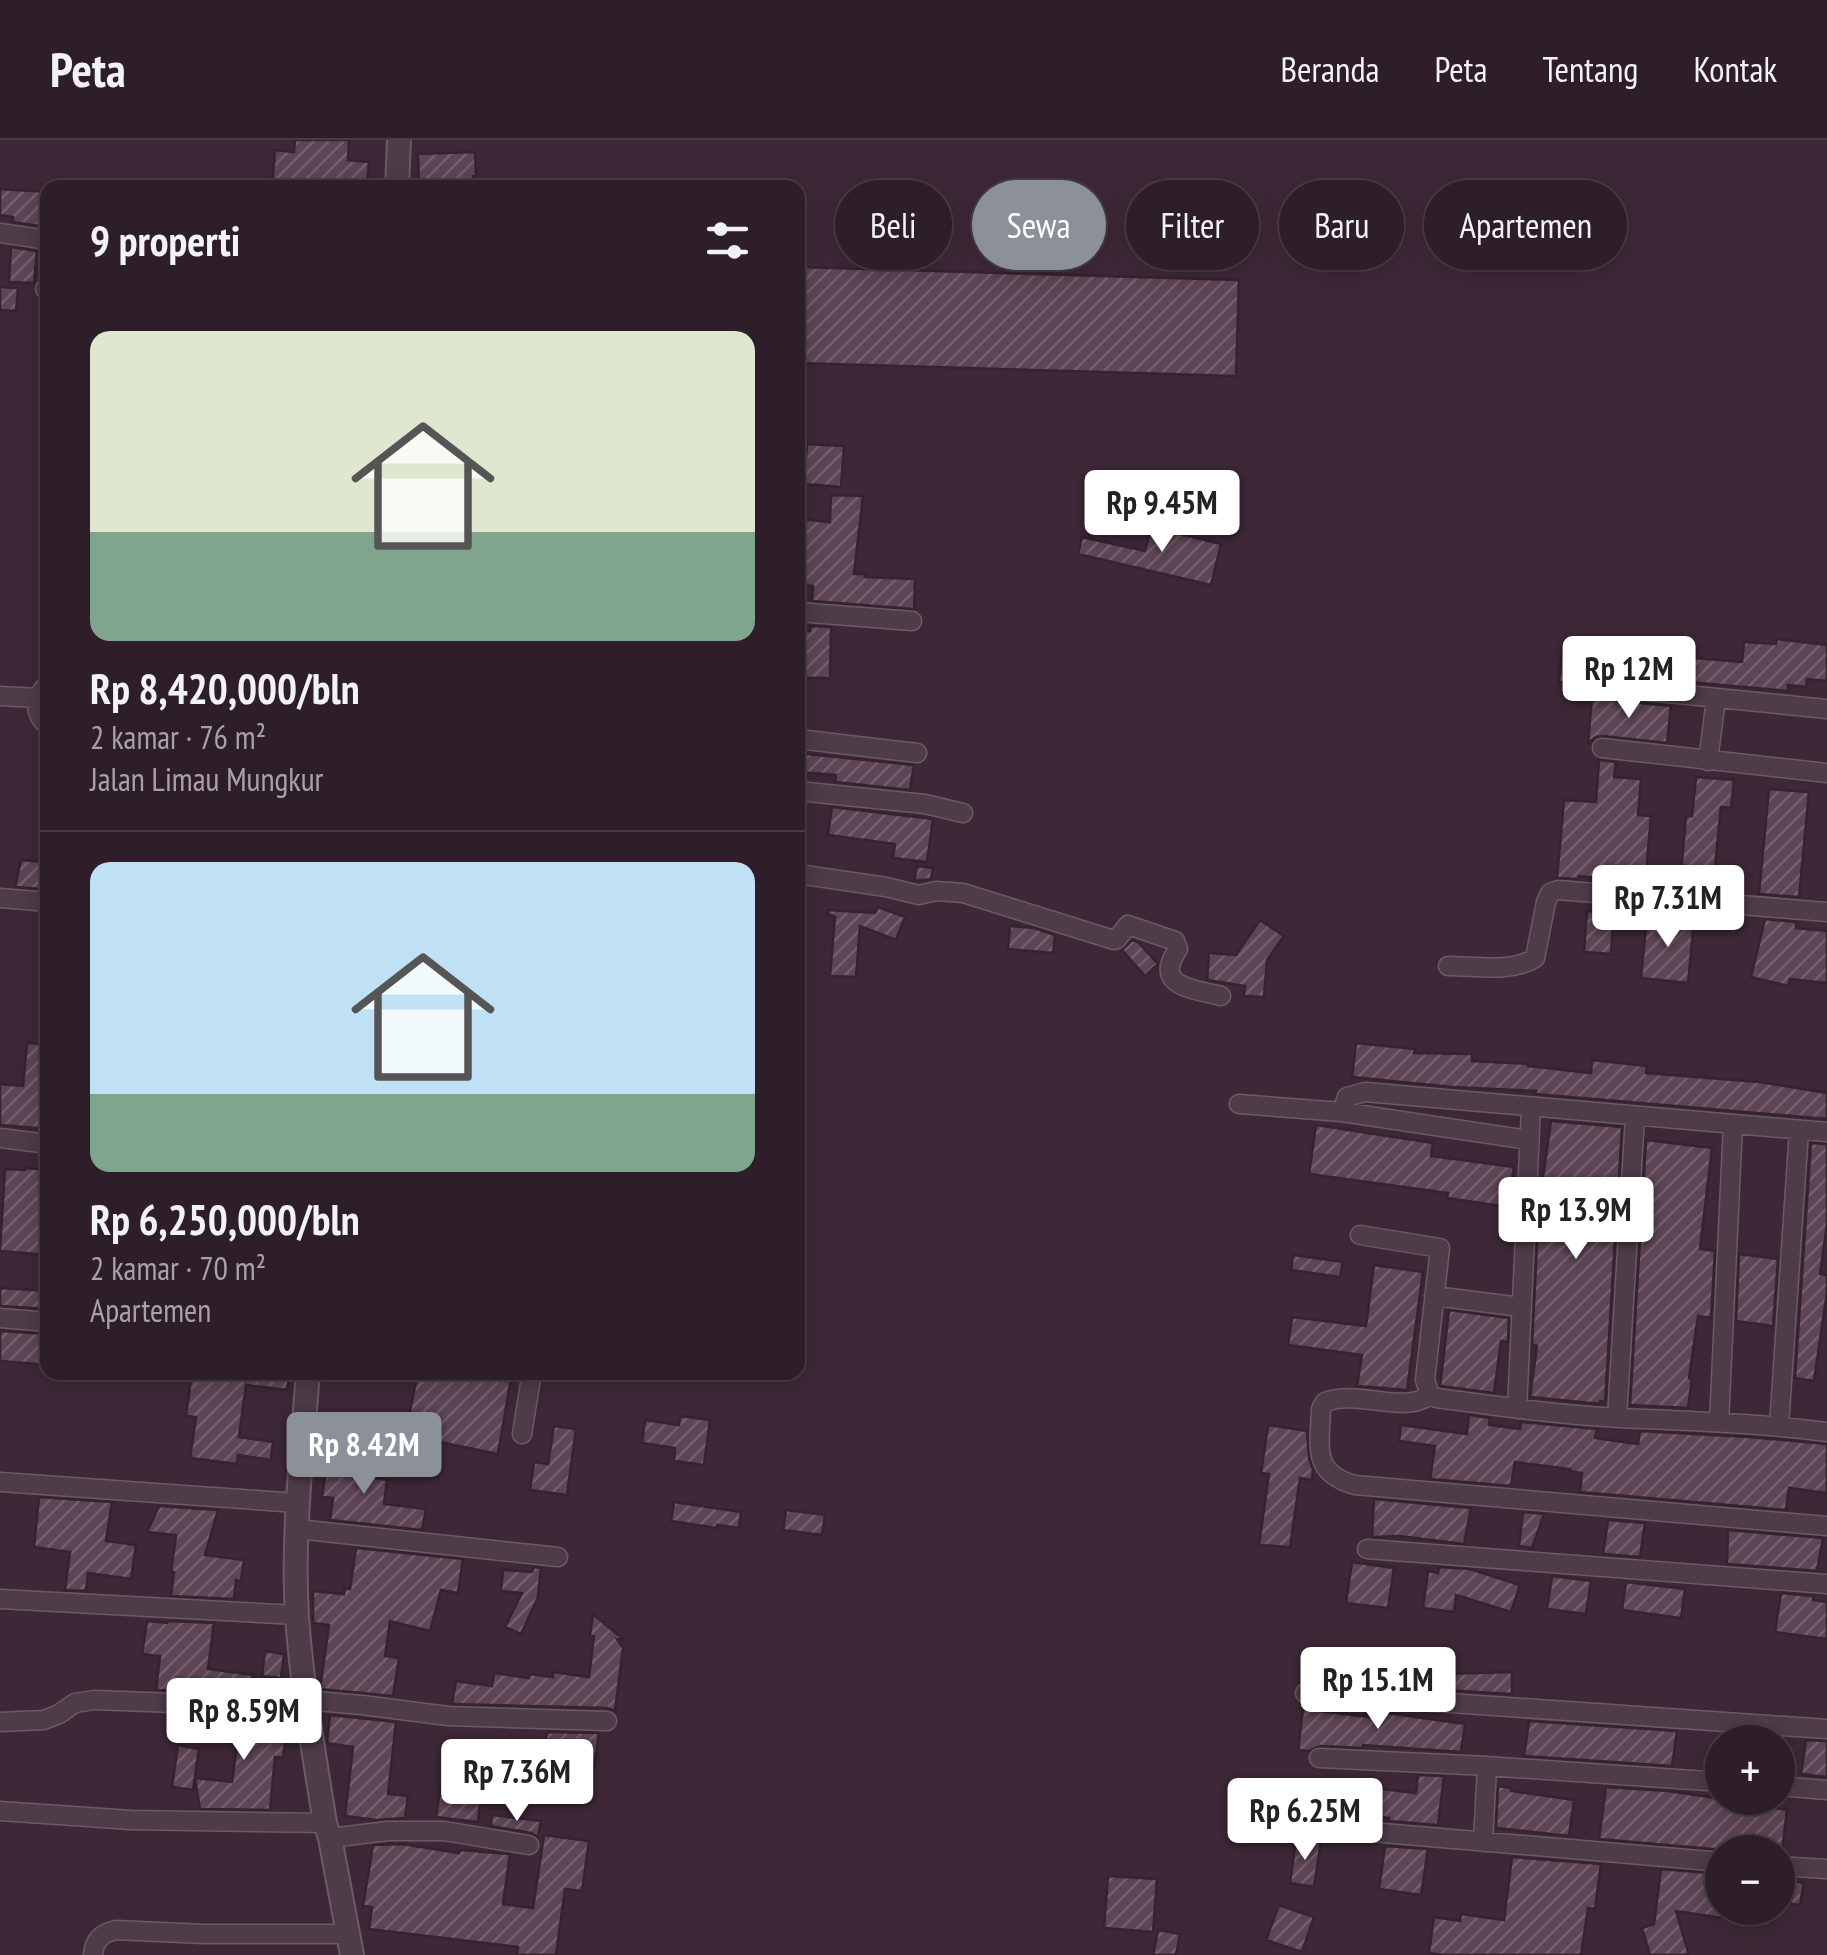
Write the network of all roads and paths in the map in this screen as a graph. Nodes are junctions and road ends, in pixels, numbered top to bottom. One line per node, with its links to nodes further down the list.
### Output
1 (400, 140): 2 (street)
2 (397, 180)
3 (0, 233): 4 (street)
4 (40, 239)
5 (805, 613): 6 (street)
6 (912, 621)
7 (1586, 685): 10 (street)
8 (40, 691): 9 (street)
9 (0, 696)
10 (1716, 699): 11 (street); 15 (street)
11 (1827, 709)
12 (805, 740): 14 (street)
13 (1602, 748): 15 (street)
14 (917, 753)
15 (1708, 761): 16 (street)
16 (1827, 773)
17 (805, 792): 18 (street)
18 (963, 813)
19 (805, 875): 24 (street)
20 (0, 898): 21 (street)
21 (40, 901)
22 (1827, 912): 23 (street)
23 (1448, 966)
24 (1222, 996)
25 (1238, 1104): 27 (street)
26 (1531, 1108): 27 (street); 28 (street); 33 (street)
27 (1342, 1112): 33 (street)
28 (1635, 1116): 29 (street); 44 (street)
29 (1733, 1124): 30 (street); 45 (street)
30 (1800, 1130): 31 (street); 46 (street)
31 (1827, 1132)
32 (0, 1138): 34 (street)
33 (1528, 1140): 37 (street)
34 (40, 1143)
35 (1360, 1235): 36 (street)
36 (1434, 1296): 37 (street); 42 (street)
37 (1521, 1307): 43 (street)
38 (0, 1318): 39 (street)
39 (40, 1321)
40 (307, 1380): 50 (street)
41 (531, 1380): 48 (street)
42 (1430, 1394): 43 (street); 51 (street)
43 (1517, 1409): 44 (street)
44 (1617, 1418): 45 (street)
45 (1720, 1422): 46 (street)
46 (1779, 1426): 47 (street)
47 (1827, 1432)
48 (522, 1434)
49 (0, 1482): 50 (street)
50 (298, 1503): 52 (street)
51 (1827, 1526)
52 (297, 1529): 54 (street); 57 (street)
53 (1368, 1549): 55 (street)
54 (558, 1557)
55 (1827, 1584)
56 (0, 1599): 57 (street)
57 (297, 1615): 59 (street)
58 (1305, 1693): 62 (street)
59 (306, 1704): 60 (street); 61 (street); 70 (street)
60 (607, 1721)
61 (0, 1722)
62 (1827, 1729)
63 (1319, 1758): 64 (street)
64 (1487, 1766): 65 (street); 71 (street)
65 (1705, 1781)
66 (1795, 1787): 67 (street)
67 (1827, 1790)
68 (0, 1811): 70 (street)
69 (1336, 1829): 71 (street)
70 (328, 1830): 72 (street); 76 (street)
71 (1483, 1842): 73 (street)
72 (528, 1845)
73 (1705, 1861)
74 (1795, 1867): 75 (street)
75 (1827, 1869)
76 (350, 1944): 77 (street)
77 (93, 1955)

